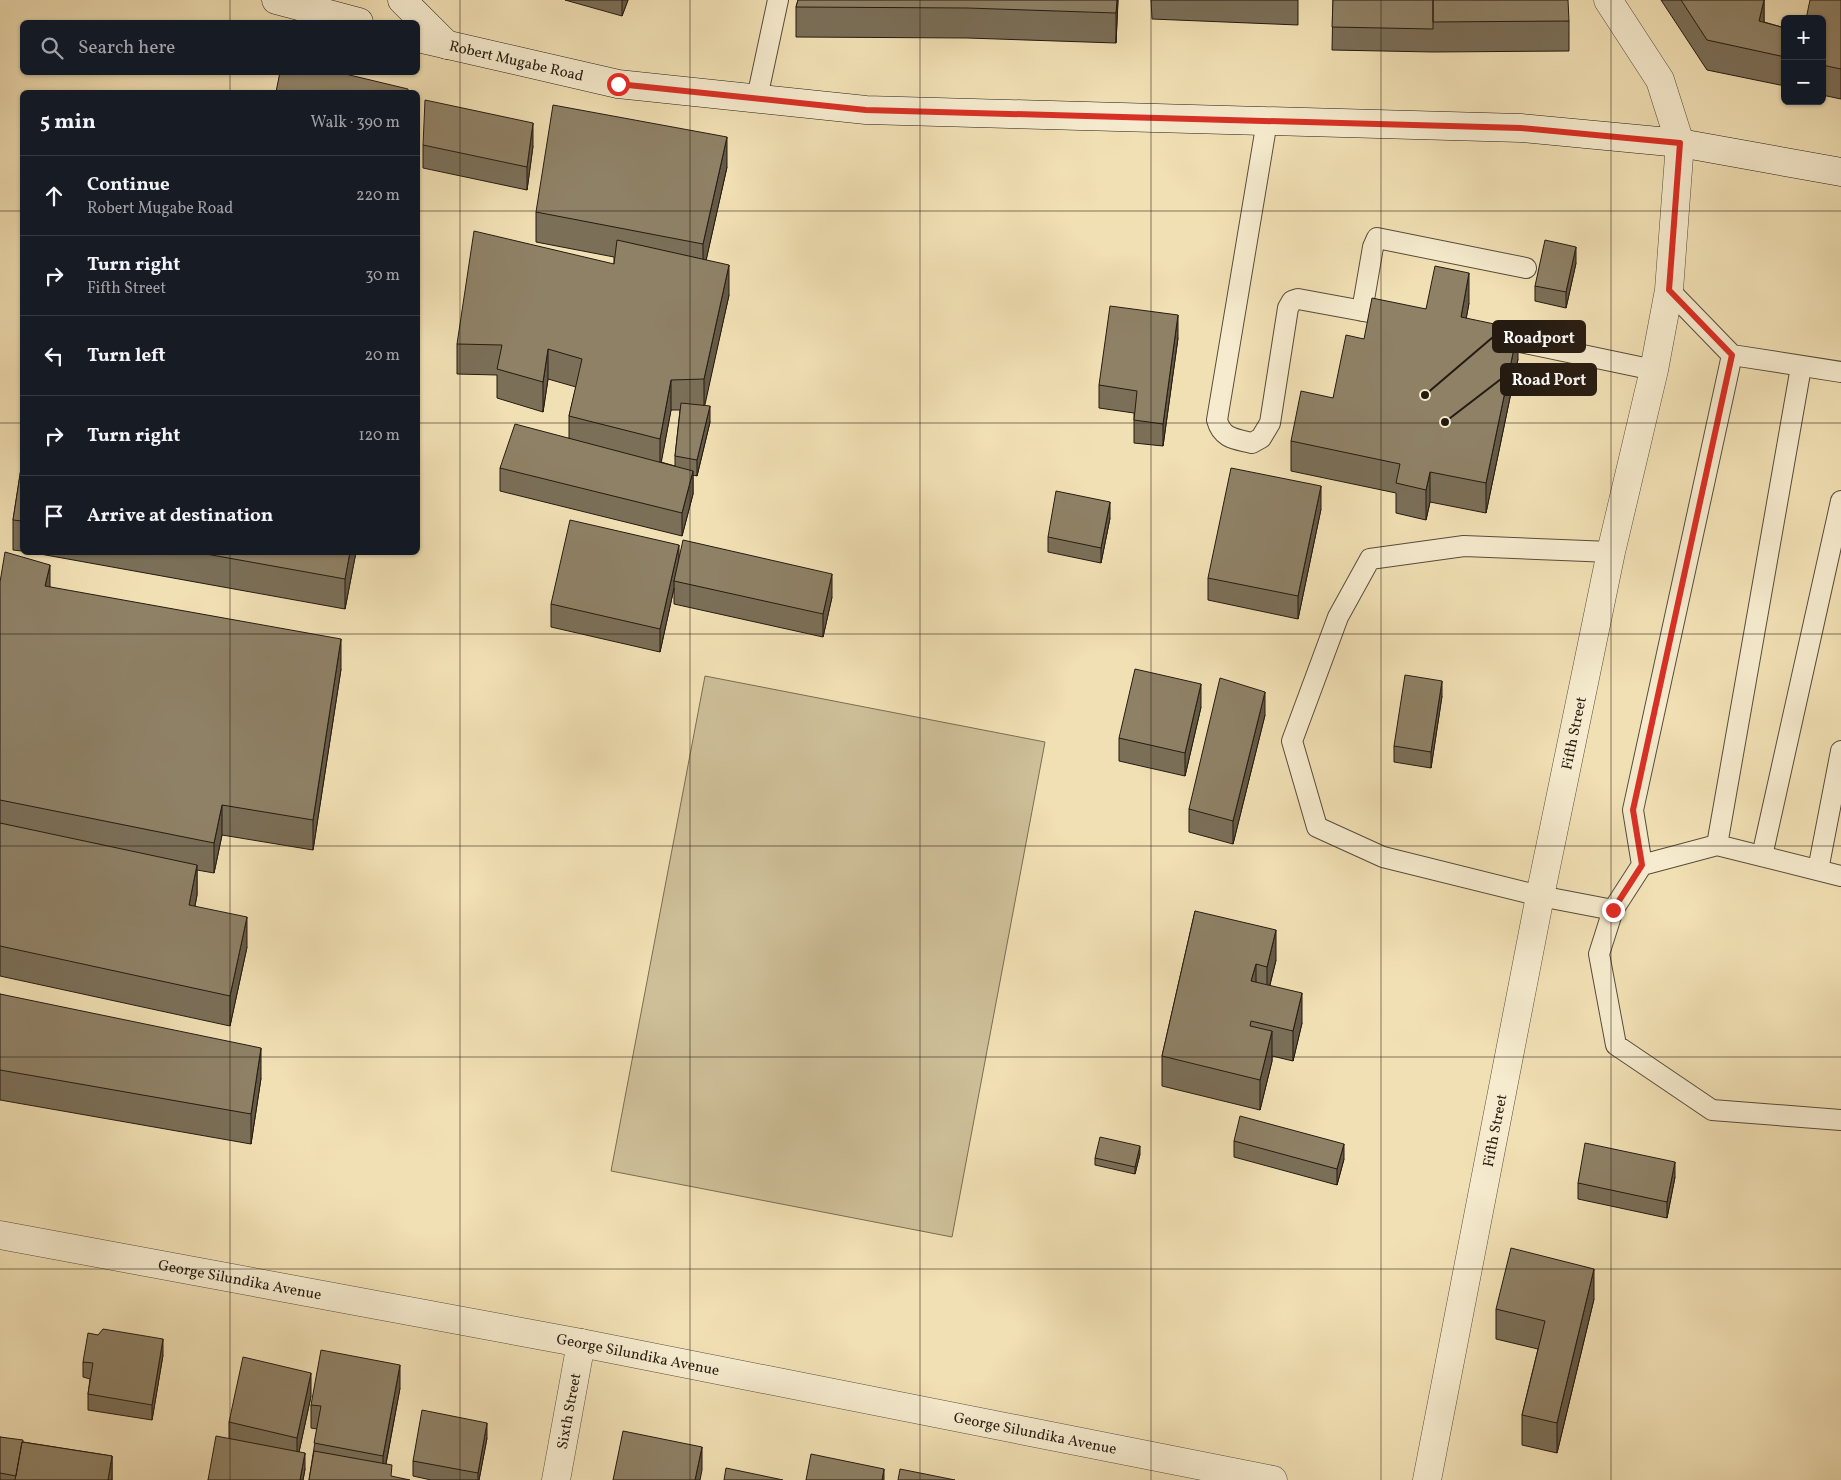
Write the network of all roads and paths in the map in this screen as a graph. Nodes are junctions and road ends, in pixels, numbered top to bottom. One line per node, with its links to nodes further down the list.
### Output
1 (276, 0): 5 (street)
2 (402, 0): 7 (street)
3 (778, 0): 8 (lane)
4 (1608, 0): 10 (street, Fifth Street)
5 (351, 20)
6 (420, 39): 7 (street, Robert Mugabe Road)
7 (448, 46): 8 (street, Robert Mugabe Road)
8 (757, 98): 9 (street, Robert Mugabe Road)
9 (1267, 121): 10 (street, Robert Mugabe Road); 14 (lane)
10 (1680, 143): 11 (street, Robert Mugabe Road); 13 (street, Fifth Street)
11 (1841, 172)
12 (1526, 268): 14 (lane)
13 (1669, 290): 17 (lane); 19 (street, Fifth Street)
14 (1362, 311): 15 (lane)
15 (1410, 320)
16 (1472, 332): 19 (lane)
17 (1732, 355): 18 (lane); 26 (lane)
18 (1801, 367): 20 (lane); 24 (lane)
19 (1654, 370): 22 (street, Fifth Street)
20 (1841, 372)
21 (1841, 501): 25 (lane)
22 (1611, 552): 29 (street, Fifth Street); 29 (lane)
23 (1841, 751): 27 (lane)
24 (1717, 845): 25 (lane); 26 (lane)
25 (1762, 856): 27 (lane)
26 (1642, 865): 30 (lane)
27 (1818, 870): 28 (lane)
28 (1841, 876)
29 (1540, 896): 30 (lane); 36 (street, Fifth Street)
30 (1613, 910): 31 (lane)
31 (1841, 1120)
32 (0, 1235): 33 (street, George Silundika Avenue)
33 (581, 1343): 34 (street, Sixth Street); 35 (street, George Silundika Avenue)
34 (556, 1480)
35 (1273, 1480)
36 (1427, 1480)

